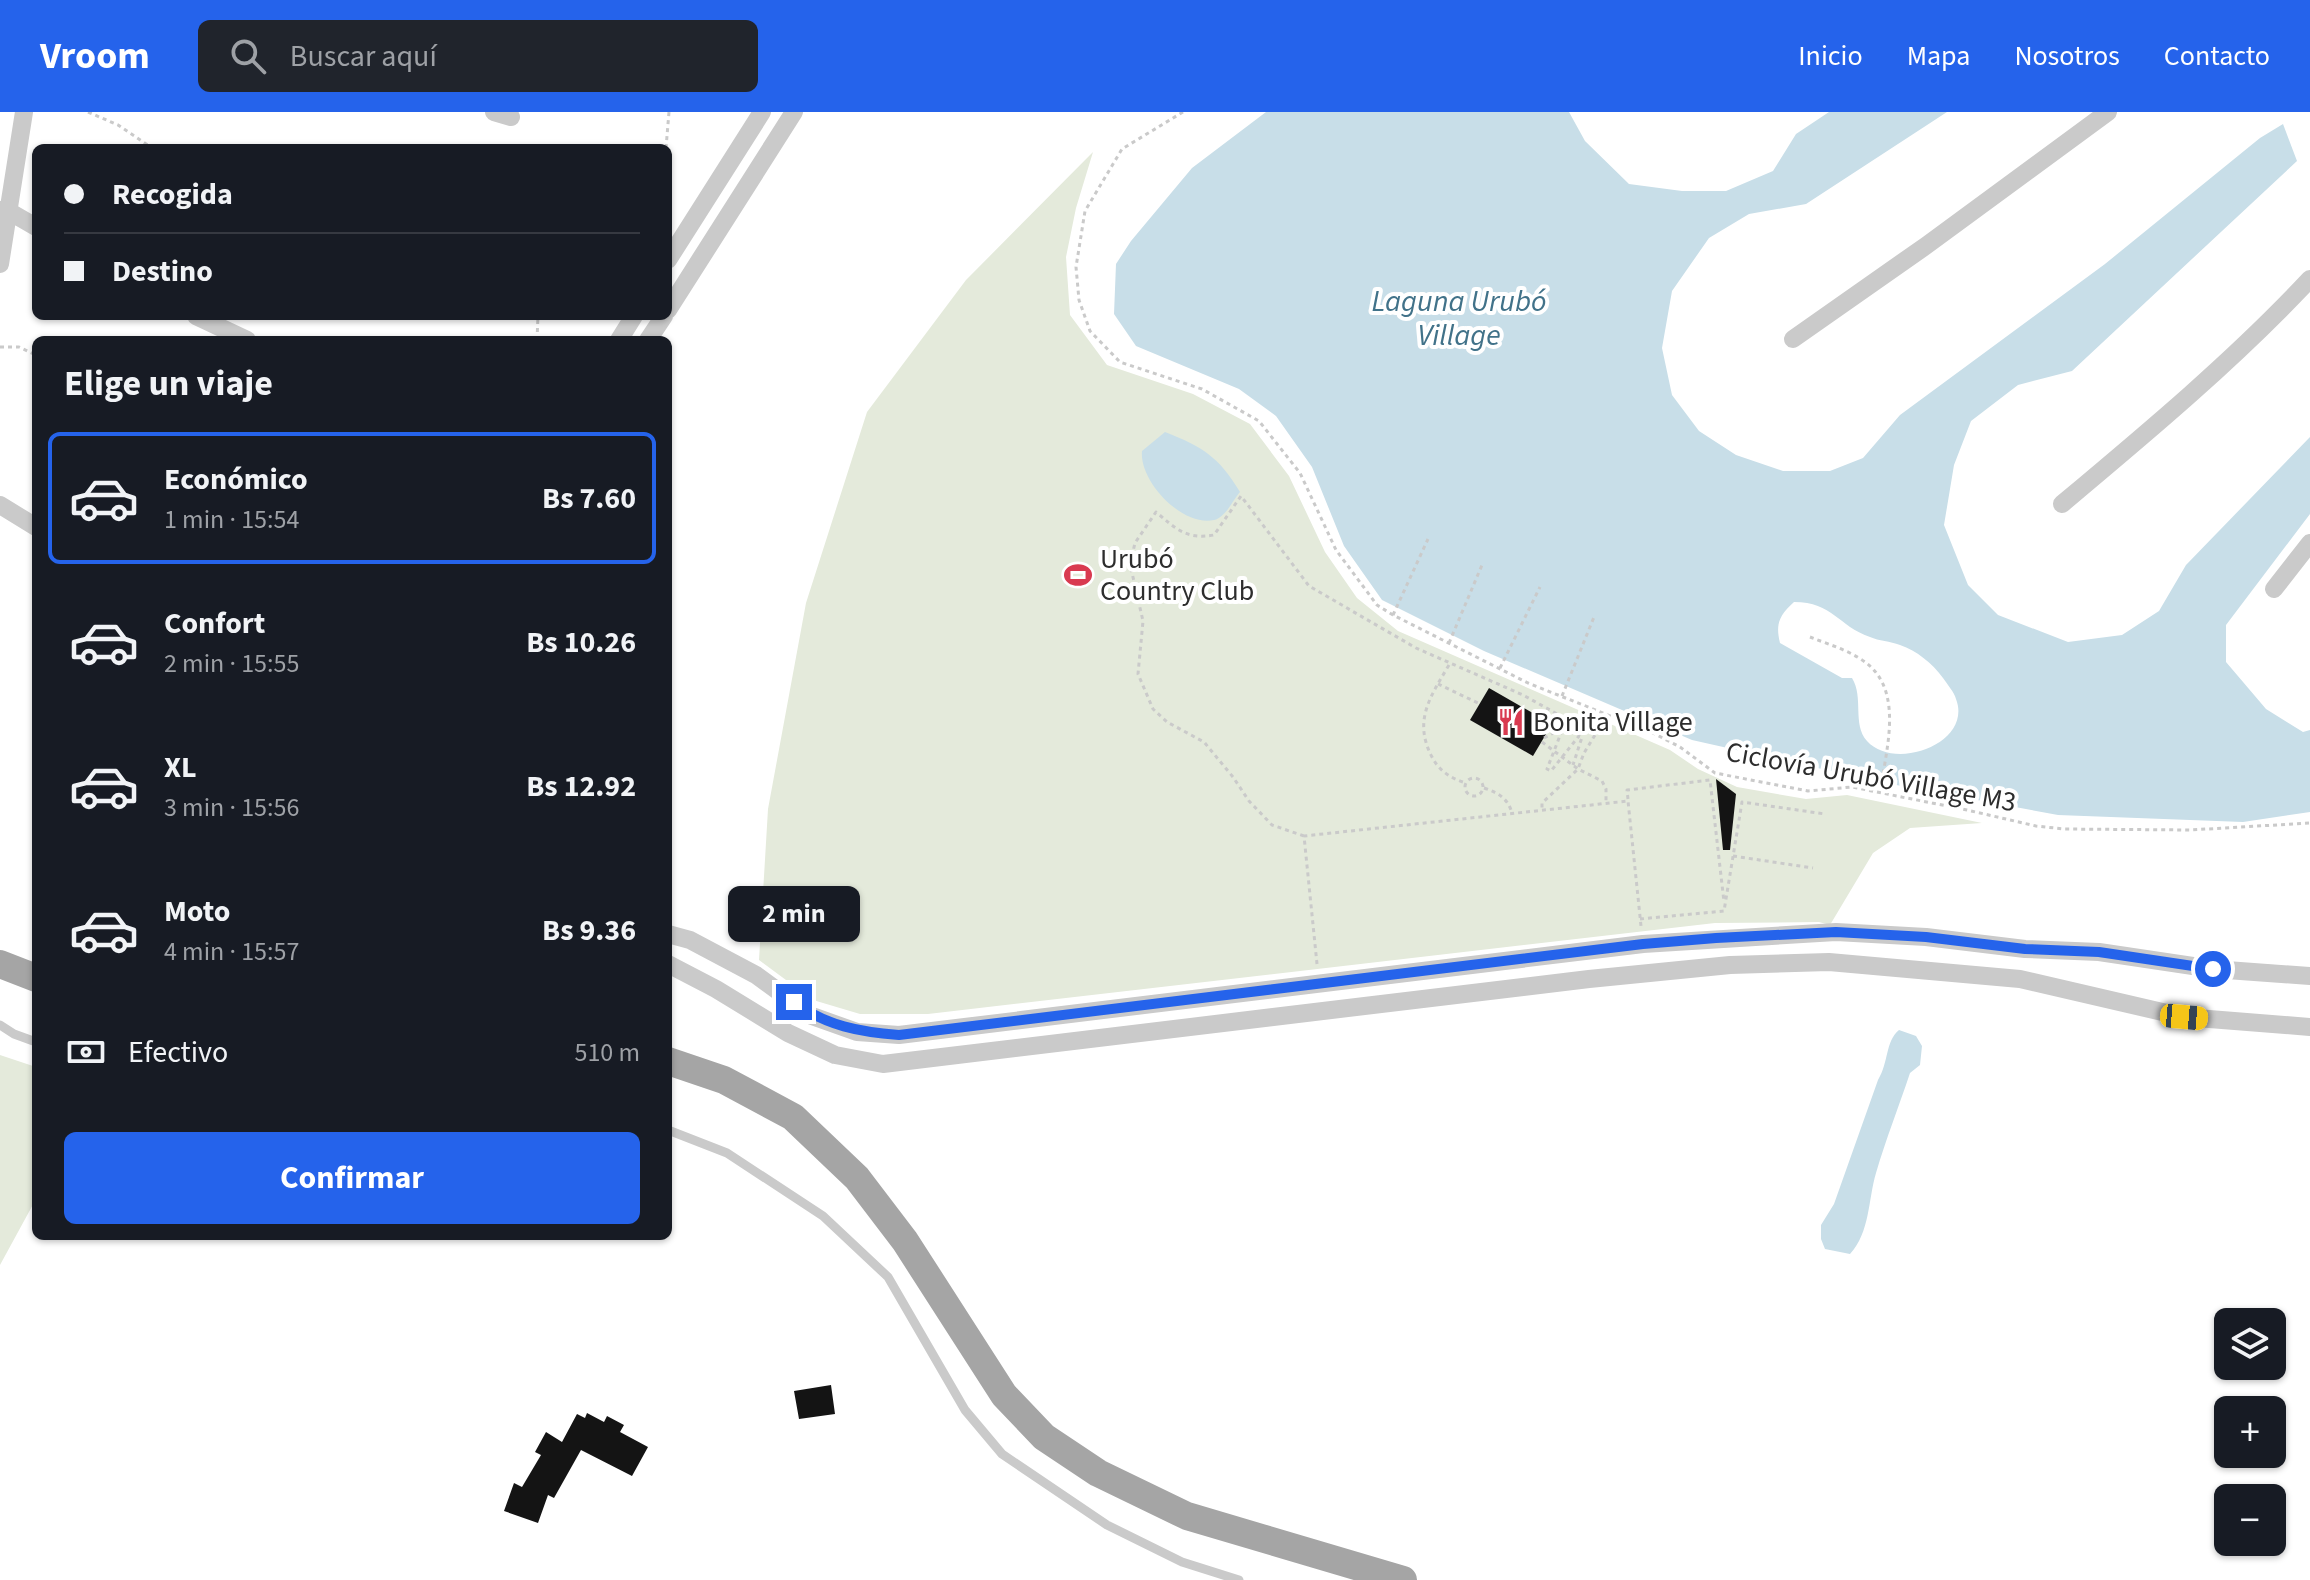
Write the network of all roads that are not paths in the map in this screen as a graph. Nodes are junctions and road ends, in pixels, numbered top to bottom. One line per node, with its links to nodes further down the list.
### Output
1 (24, 112): 5 (street)
2 (762, 112): 7 (street)
3 (794, 112): 10 (street)
4 (2108, 112): 13 (street)
5 (5, 211): 6 (street); 8 (street)
6 (32, 225)
7 (672, 254)
8 (0, 264)
9 (2310, 279): 14 (street)
10 (672, 304)
11 (204, 320): 12 (street)
12 (238, 336)
13 (1793, 339)
14 (2062, 504)
15 (0, 505): 16 (street)
16 (32, 525)
17 (2310, 543): 18 (street)
18 (2274, 589)
19 (672, 935): 28 (street)
20 (1586, 951): 24 (street); 25 (street); 28 (street)
21 (0, 964): 23 (main road)
22 (672, 966): 30 (street)
23 (32, 976)
24 (2310, 976)
25 (1589, 979): 27 (street); 30 (street)
26 (0, 1025): 29 (lane)
27 (2310, 1027)
28 (857, 1032): 30 (street)
29 (32, 1041)
30 (850, 1058)
31 (672, 1062): 34 (main road)
32 (672, 1132): 33 (lane)
33 (1239, 1580)
34 (1403, 1580)

